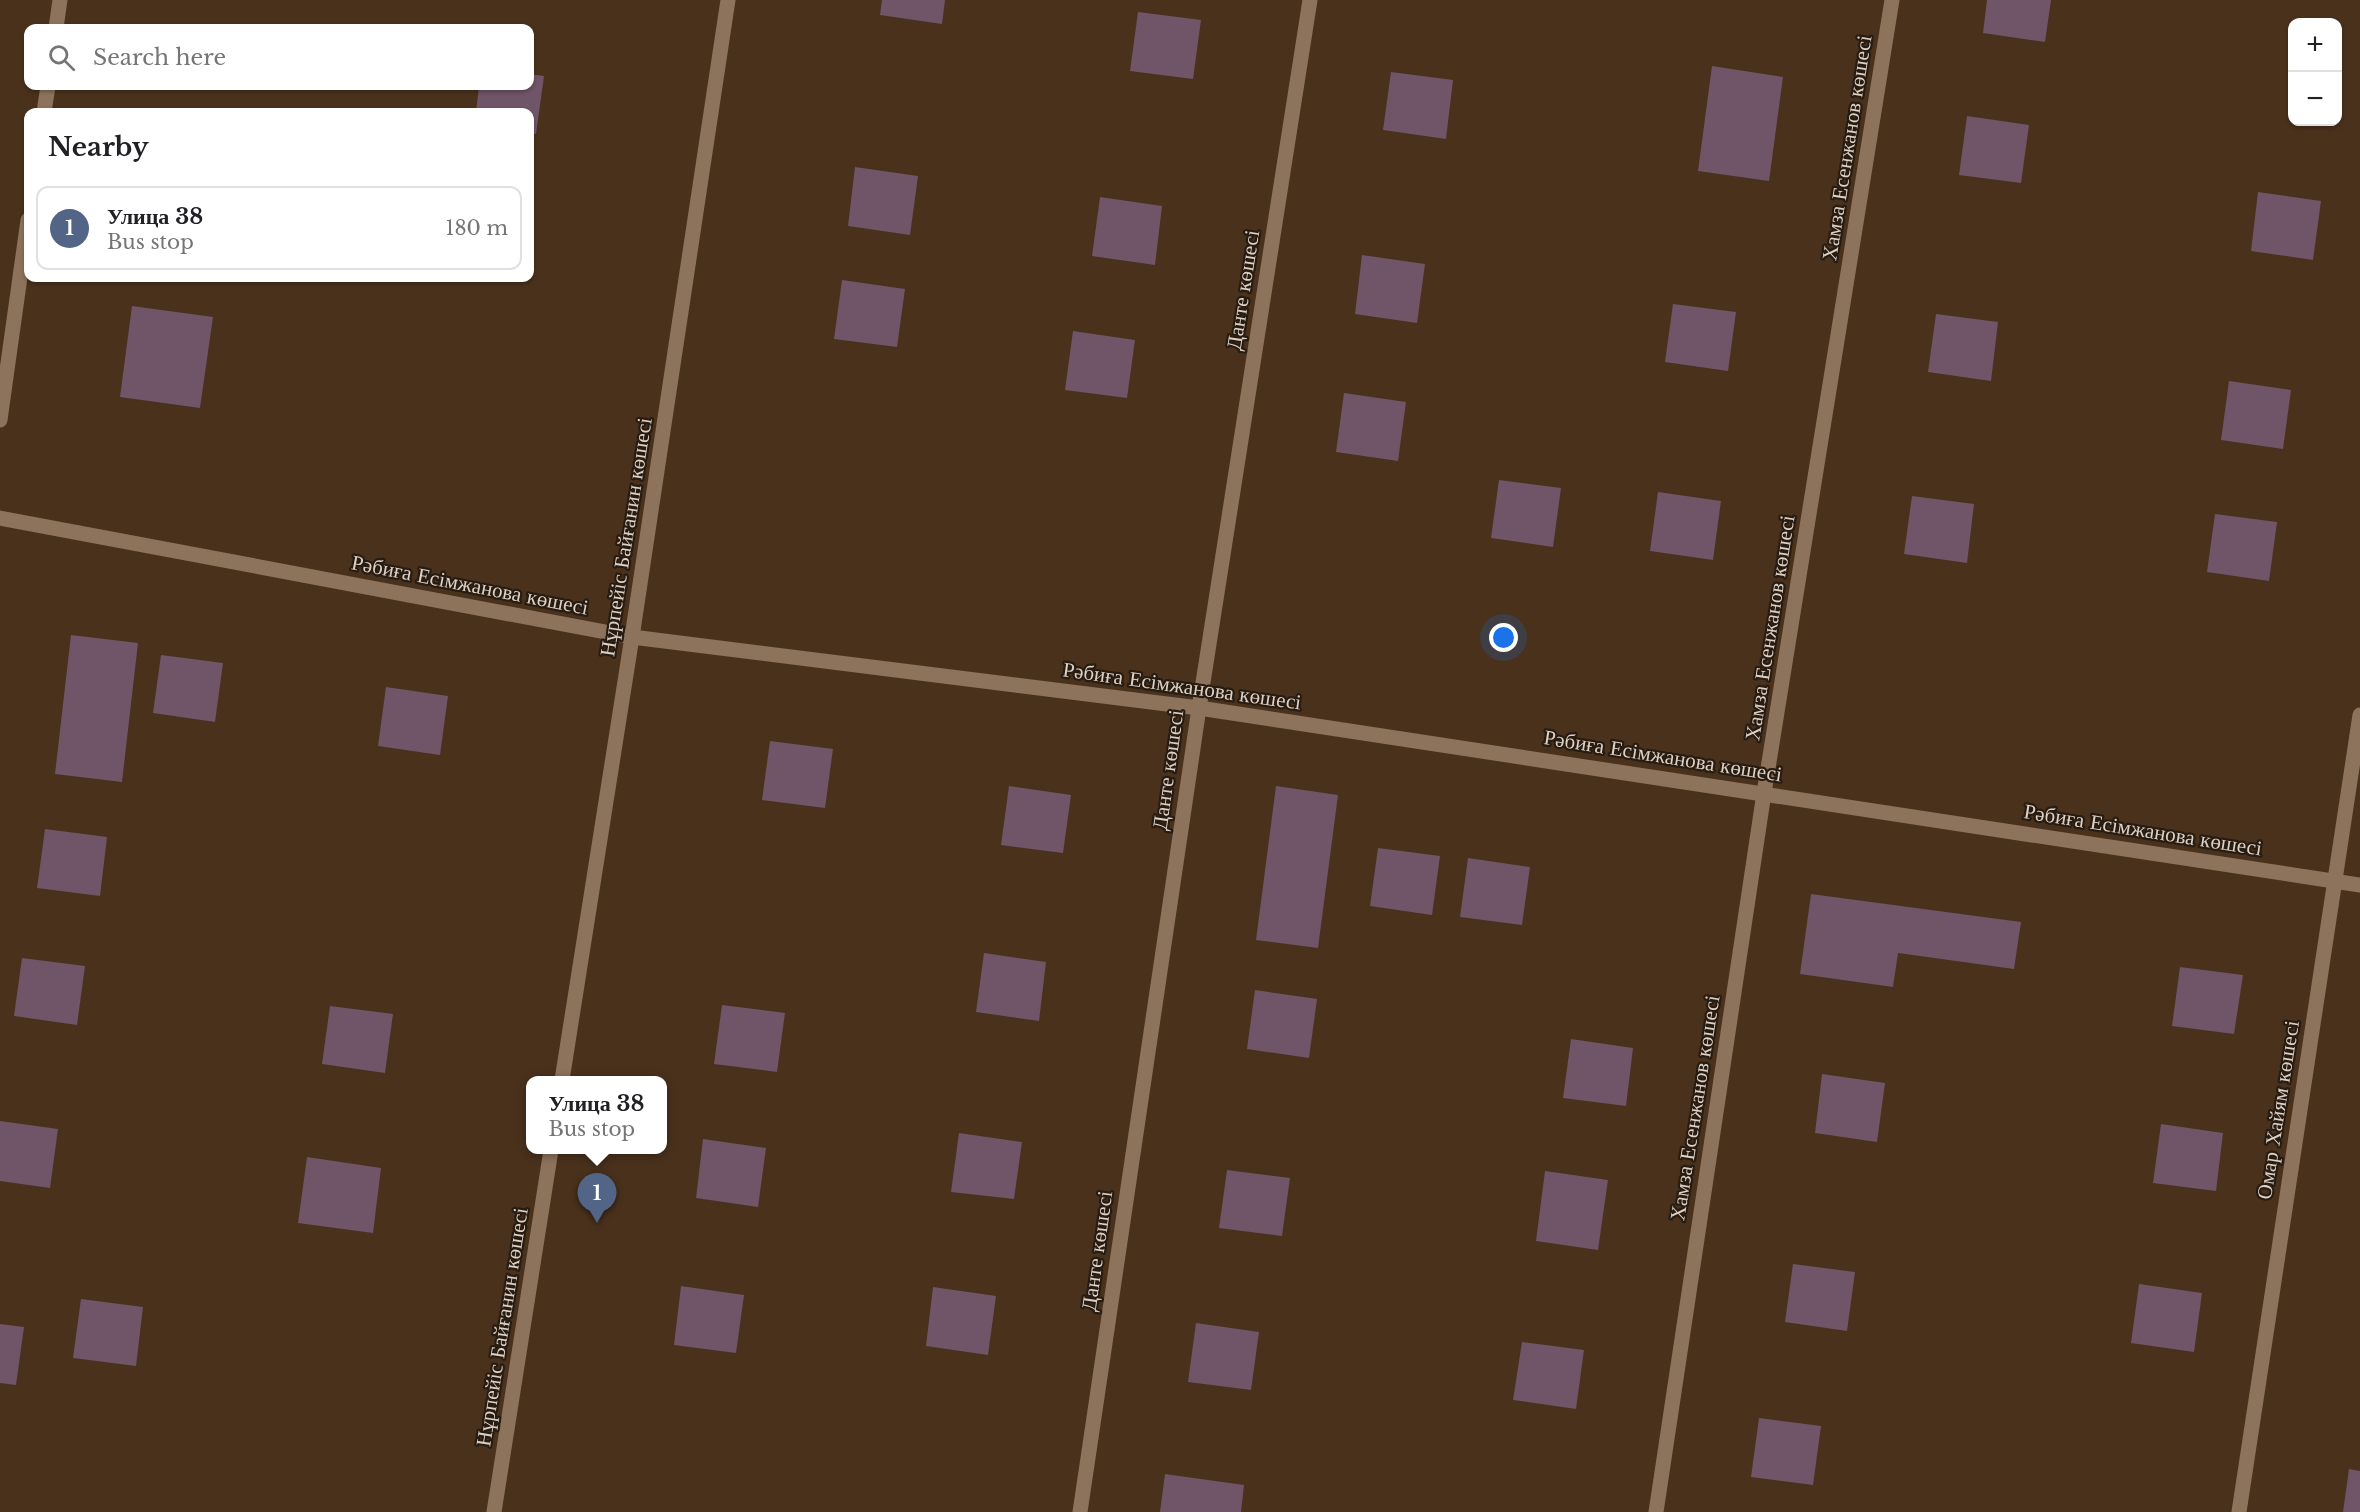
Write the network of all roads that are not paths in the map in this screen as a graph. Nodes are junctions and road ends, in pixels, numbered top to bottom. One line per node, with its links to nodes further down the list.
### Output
1 (60, 0): 5 (street)
2 (728, 0): 11 (street, Нұрпейіс Байғанин көшесі)
3 (1310, 0): 12 (street, Данте көшесі)
4 (1892, 0): 14 (street, Хамза Есенжанов көшесі)
5 (57, 24)
6 (47, 90): 7 (street)
7 (45, 108)
8 (24, 249): 9 (street)
9 (0, 420)
10 (0, 518): 11 (street, Рәбиға Есімжанова көшесі)
11 (632, 637): 12 (street, Рәбиға Есімжанова көшесі); 17 (street, Нұрпейіс Байғанин көшесі)
12 (1199, 708): 14 (street, Рәбиға Есімжанова көшесі); 20 (street, Данте көшесі)
13 (2360, 715): 15 (street, Омар Хайям көшесі)
14 (1764, 793): 15 (street, Рәбиға Есімжанова көшесі); 21 (street, Хамза Есенжанов көшесі)
15 (2334, 880): 16 (street, Рәбиға Есімжанова көшесі); 22 (street, Омар Хайям көшесі)
16 (2360, 885)
17 (563, 1076)
18 (550, 1154): 19 (street, Нұрпейіс Байғанин көшесі)
19 (494, 1512)
20 (1080, 1512)
21 (1656, 1512)
22 (2239, 1512)

